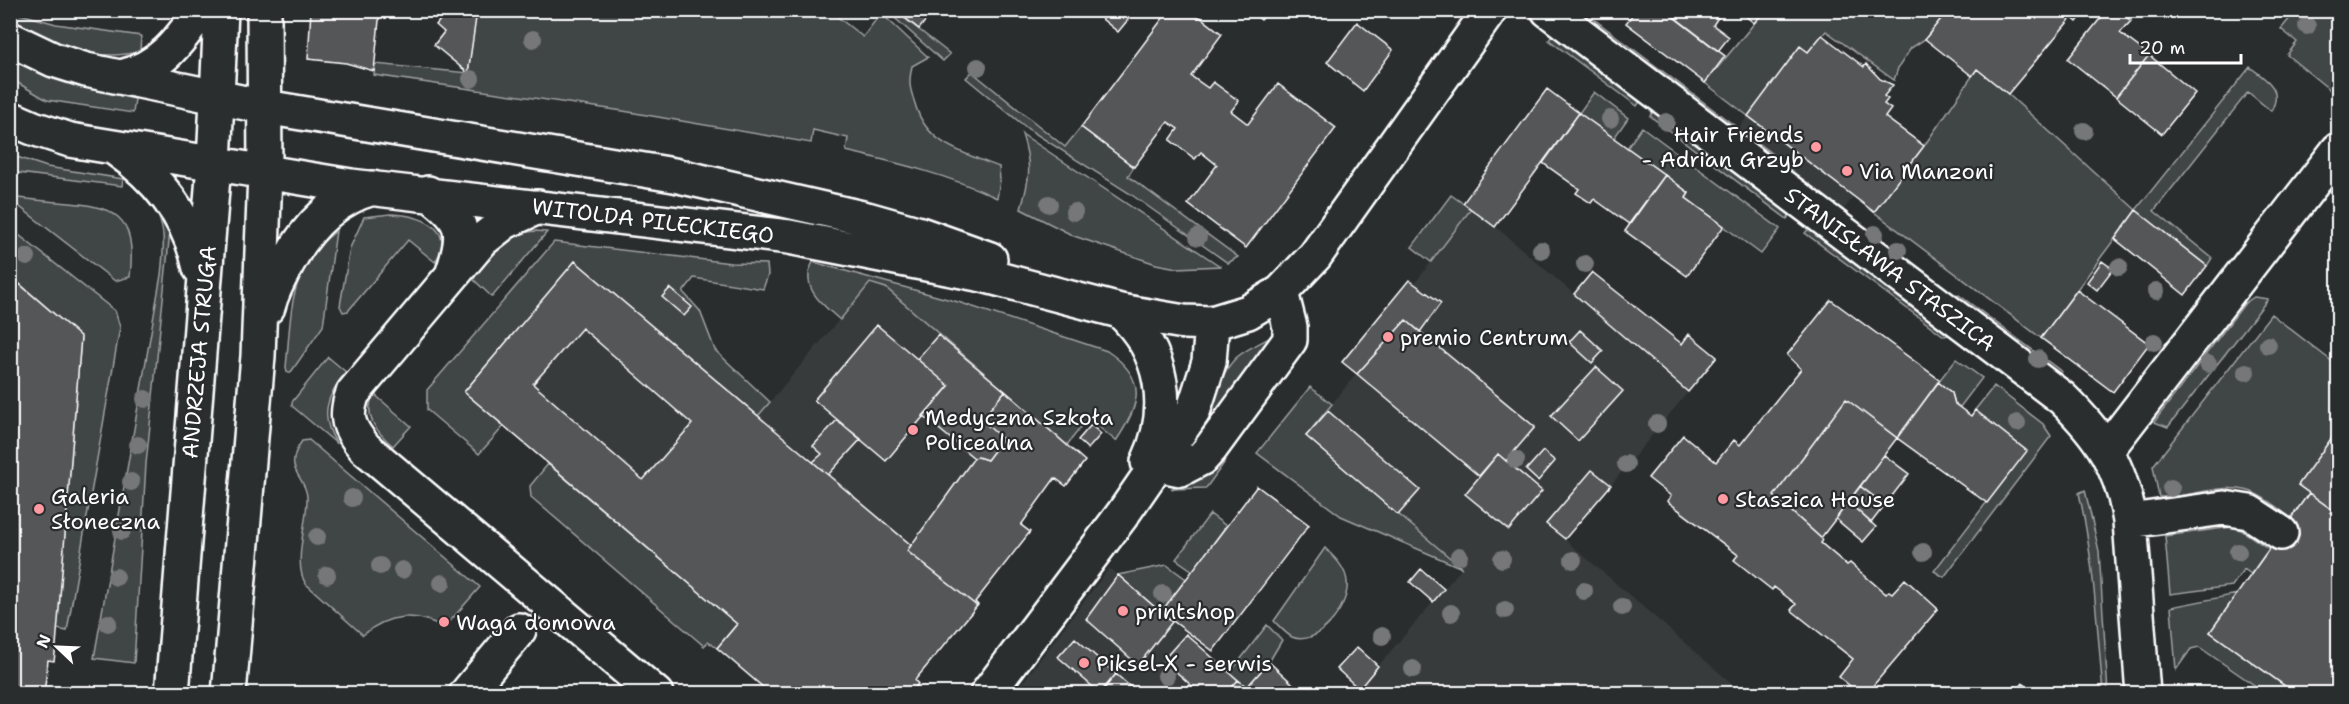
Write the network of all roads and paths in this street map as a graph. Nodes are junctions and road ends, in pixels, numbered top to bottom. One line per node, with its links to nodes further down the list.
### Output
1 (201, 10): 7 (street)
2 (221, 10): 8 (street, ANDRZEJA STRUGA)
3 (264, 10): 9 (street)
4 (1490, 10): 20 (street)
5 (1548, 10): 25 (street, STANISŁAWA STASZICA)
6 (10, 39): 7 (street, WITOLDA PILECKIEGO)
7 (121, 77): 8 (street, WITOLDA PILECKIEGO)
8 (217, 97): 9 (street, WITOLDA PILECKIEGO); 13 (street, ANDRZEJA STRUGA)
9 (265, 107): 14 (street); 21 (street, WITOLDA PILECKIEGO)
10 (10, 118): 11 (street, WITOLDA PILECKIEGO)
11 (115, 148): 13 (street, WITOLDA PILECKIEGO); 19 (street)
12 (2338, 150): 25 (street)
13 (214, 164): 14 (street, WITOLDA PILECKIEGO); 19 (street, ANDRZEJA STRUGA)
14 (265, 172): 15 (street, WITOLDA PILECKIEGO); 24 (street)
15 (373, 188): 16 (street, WITOLDA PILECKIEGO); 24 (street)
16 (428, 193): 17 (street, WITOLDA PILECKIEGO); 18 (street)
17 (538, 207): 18 (street); 21 (street, WITOLDA PILECKIEGO)
18 (452, 274): 33 (street)
19 (204, 287): 30 (street, ANDRZEJA STRUGA)
20 (1281, 292): 23 (street); 26 (street)
21 (1088, 301): 22 (street, WITOLDA PILECKIEGO)
22 (1120, 311): 23 (street, WITOLDA PILECKIEGO); 26 (street)
23 (1212, 323): 26 (street)
24 (258, 356): 31 (street)
25 (2106, 451): 27 (street, STANISŁAWA STASZICA)
26 (1156, 458): 34 (street)
27 (2130, 521): 28 (street); 35 (street, STANISŁAWA STASZICA)
28 (2281, 533)
29 (519, 630): 32 (street)
30 (172, 693)
31 (229, 693)
32 (466, 693)
33 (656, 693)
34 (987, 693)
35 (2143, 693)

